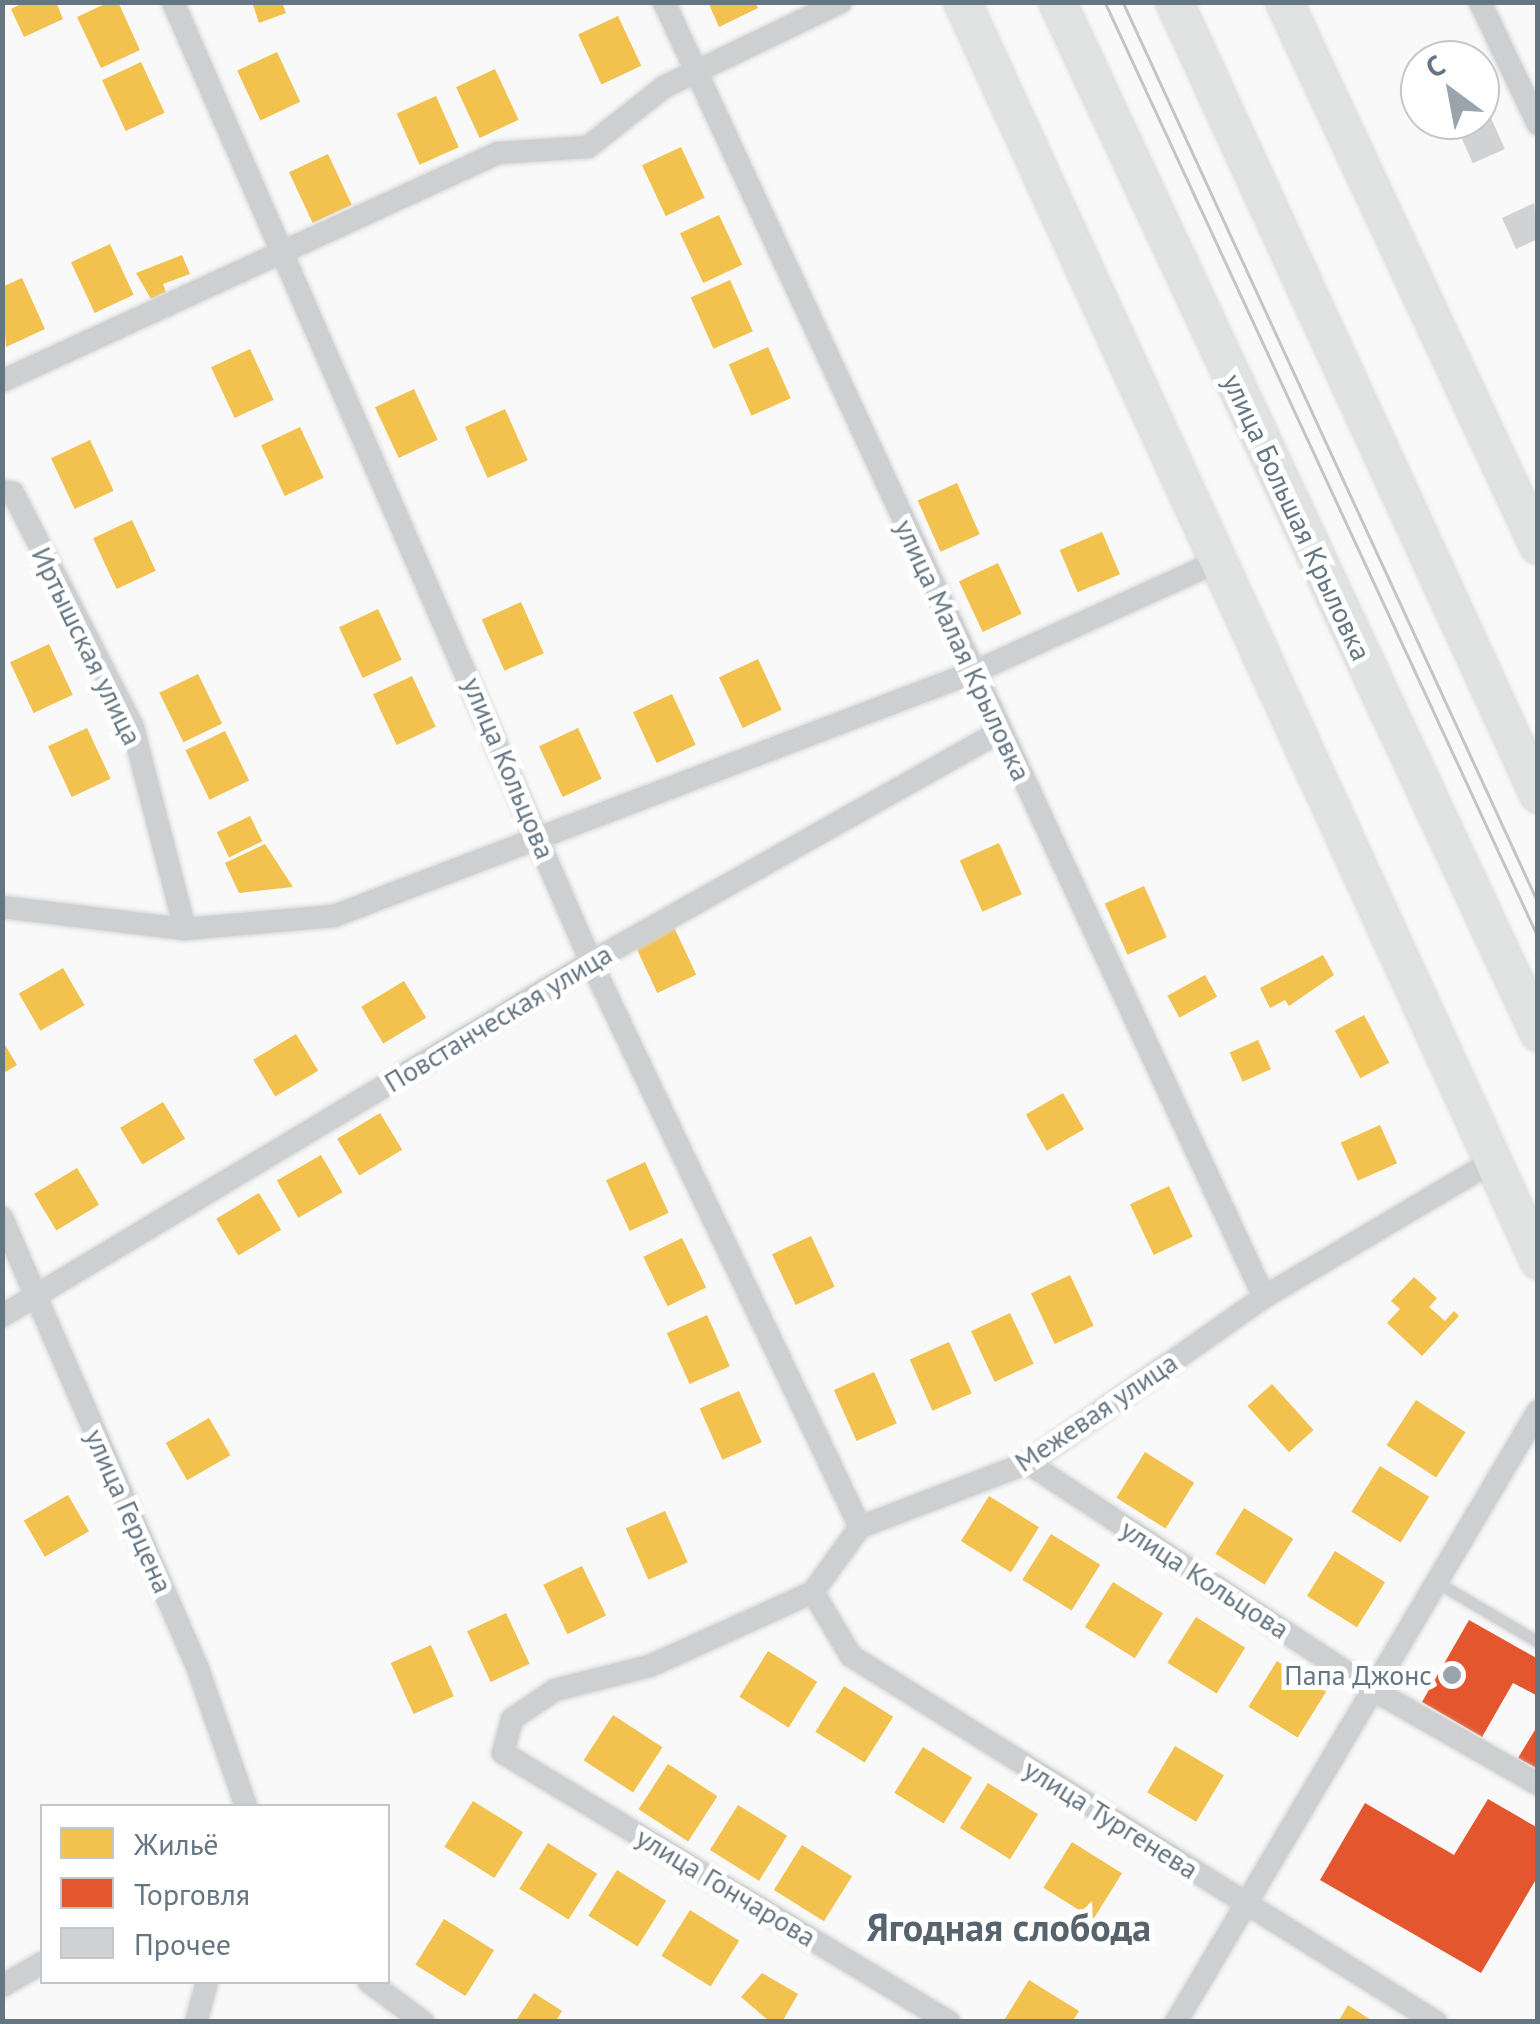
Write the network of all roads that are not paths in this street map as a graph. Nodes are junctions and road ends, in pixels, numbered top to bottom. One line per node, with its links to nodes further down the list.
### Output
1 (173, 2): 11 (street, улица Кольцова)
2 (664, 2): 9 (street, улица Малая Крыловка)
3 (841, 2): 9 (street)
4 (962, 2): 15 (main road)
5 (1056, 2): 23 (main road, улица Большая Крыловка)
6 (1174, 2): 18 (main road)
7 (1284, 2): 14 (main road)
8 (1480, 2): 10 (street)
9 (696, 72): 11 (street); 16 (street, улица Малая Крыловка)
10 (1538, 124)
11 (283, 251): 12 (street); 19 (street, улица Кольцова)
12 (2, 382)
13 (2, 491): 21 (street, Иртышская улица)
14 (1538, 546)
15 (1216, 562): 16 (street); 24 (main road)
16 (974, 672): 17 (street, улица Малая Крыловка); 19 (street)
17 (1000, 732): 22 (street, Повстанческая улица); 27 (street, улица Малая Крыловка)
18 (1538, 794)
19 (540, 837): 21 (street); 22 (street, улица Кольцова)
20 (2, 906): 21 (street)
21 (185, 930)
22 (590, 962): 28 (street, Повстанческая улица); 32 (street, улица Кольцова)
23 (1538, 1032)
24 (1491, 1162): 26 (main road); 27 (street, Межевая улица)
25 (2, 1218): 28 (street, улица Герцена)
26 (1538, 1260)
27 (1264, 1297): 31 (street, Межевая улица)
28 (35, 1298): 29 (street, Повстанческая улица); 38 (street, улица Герцена)
29 (2, 1316)
30 (1538, 1412): 33 (street)
31 (1028, 1464): 32 (street, Межевая улица); 36 (street, улица Кольцова)
32 (860, 1527): 34 (street)
33 (1440, 1584): 35 (lane); 36 (street)
34 (813, 1592): 39 (street, улица Тургенева); 46 (street, улица Гончарова)
35 (1538, 1642)
36 (1375, 1691): 37 (street, улица Кольцова); 39 (street)
37 (1538, 1784)
38 (245, 1804)
39 (1246, 1904): 47 (street); 48 (street, улица Тургенева)
40 (40, 1965): 43 (street)
41 (206, 1984): 44 (street)
42 (372, 1984): 45 (street)
43 (2, 1986)
44 (196, 2022)
45 (424, 2022)
46 (949, 2022)
47 (1176, 2022)
48 (1436, 2022)

